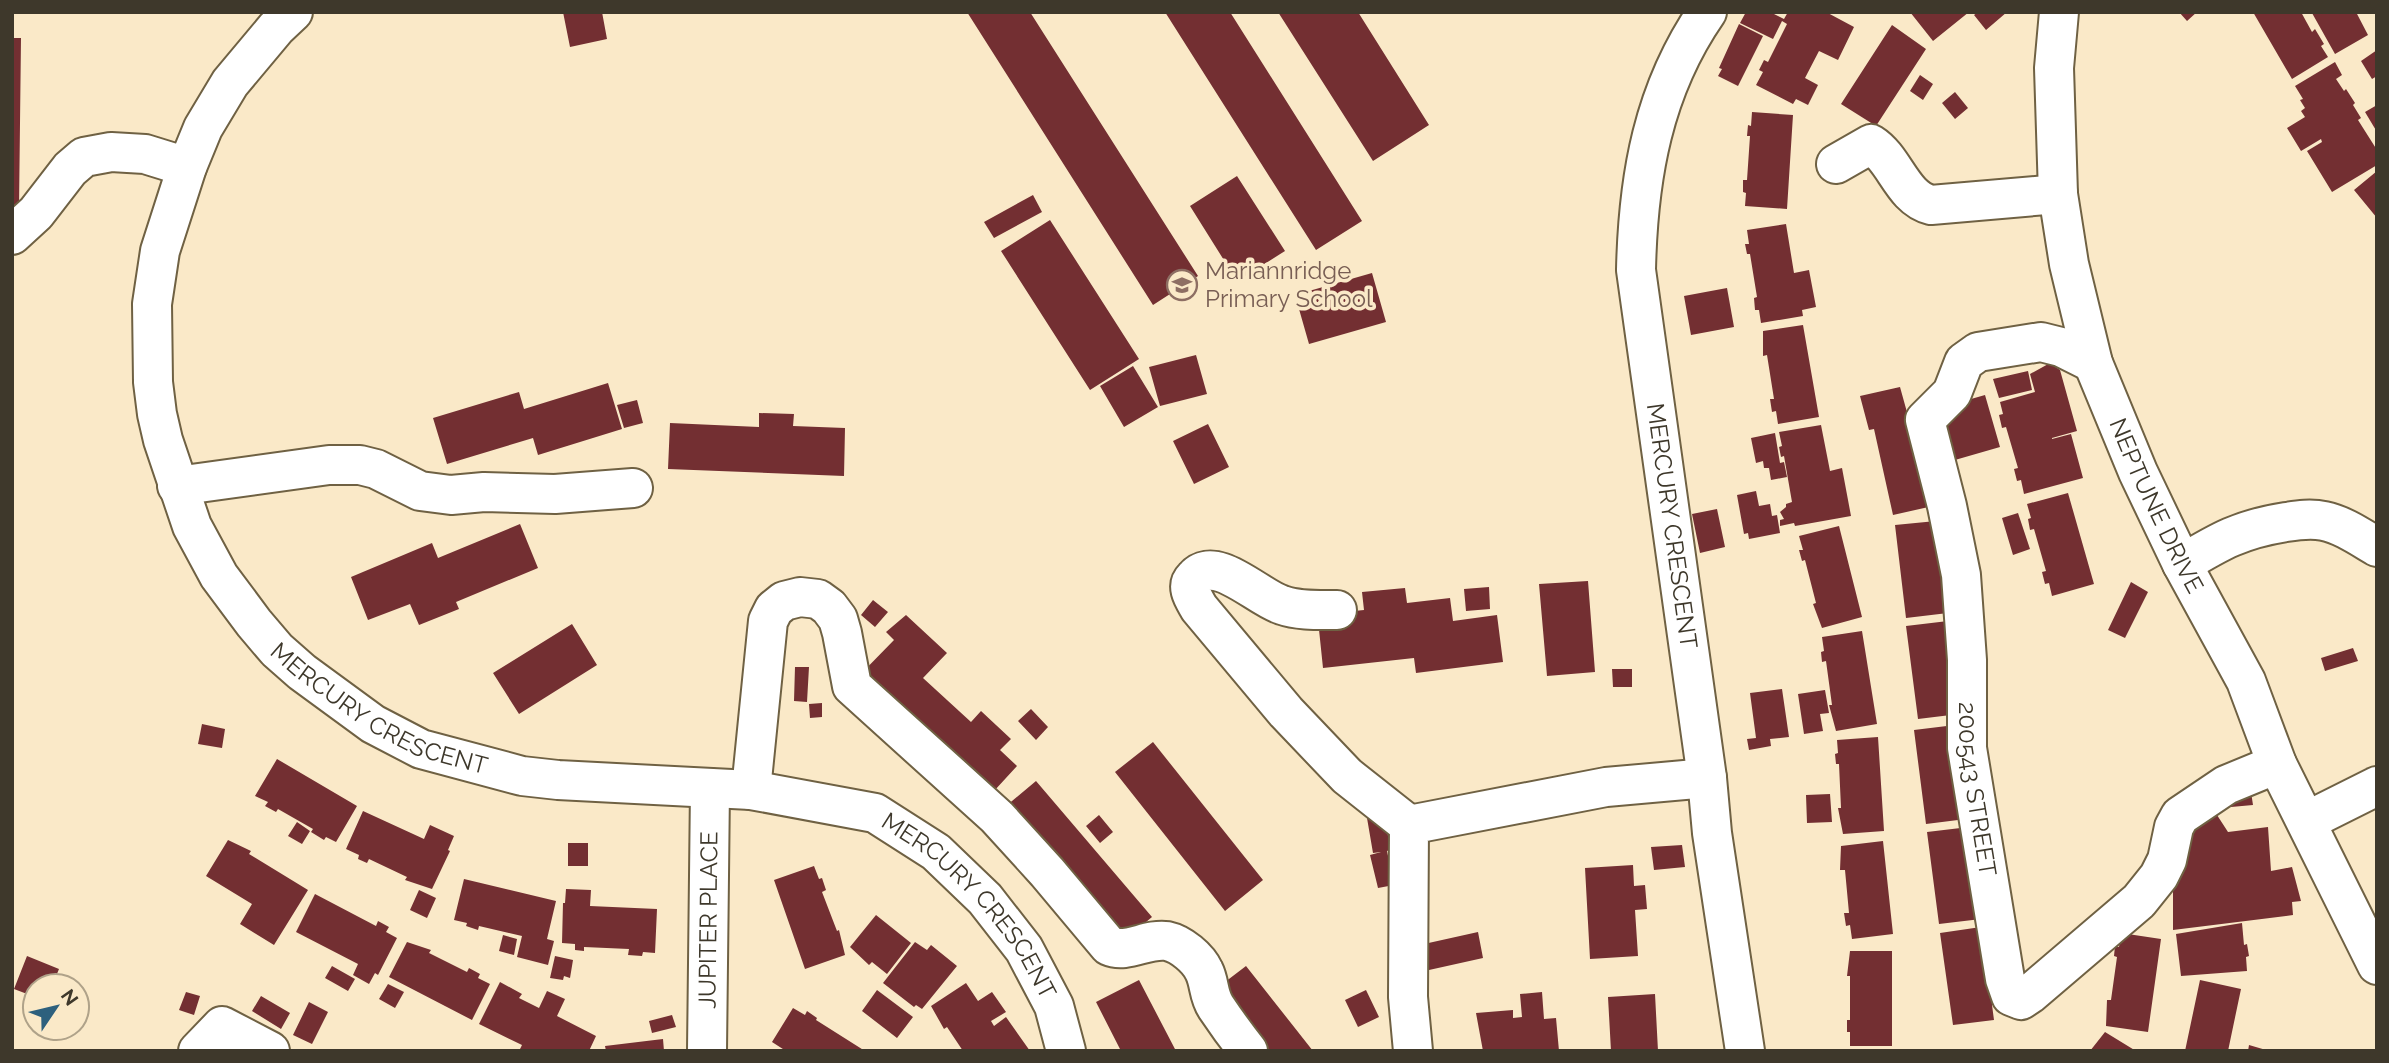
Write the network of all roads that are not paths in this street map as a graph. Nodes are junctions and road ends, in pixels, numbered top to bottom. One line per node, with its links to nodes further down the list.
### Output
1 (293, 12): 5 (street, MERCURY CRESCENT)
2 (1707, 12): 15 (street, MERCURY CRESCENT)
3 (2059, 12): 6 (street, NEPTUNE DRIVE)
4 (1836, 164): 6 (street)
5 (187, 167): 7 (street); 9 (street, MERCURY CRESCENT)
6 (2058, 194): 8 (street, NEPTUNE DRIVE)
7 (12, 235)
8 (2093, 363): 12 (street, NEPTUNE DRIVE); 14 (street, 200543 STREET)
9 (177, 486): 10 (street); 17 (street, MERCURY CRESCENT)
10 (634, 488)
11 (2377, 547): 12 (street)
12 (2182, 564): 14 (street, NEPTUNE DRIVE)
13 (1337, 610): 20 (street)
14 (2277, 764): 19 (street, NEPTUNE DRIVE)
15 (1707, 778): 20 (street); 28 (street, MERCURY CRESCENT)
16 (2377, 786): 19 (street)
17 (710, 788): 18 (street, MERCURY CRESCENT); 24 (street, JUPITER PLACE)
18 (751, 790): 25 (street, MERCURY CRESCENT); 26 (street)
19 (2307, 821): 21 (street, NEPTUNE DRIVE)
20 (1409, 825): 27 (street)
21 (2377, 965)
22 (198, 1051): 23 (street)
23 (270, 1051)
24 (707, 1051)
25 (1066, 1051)
26 (1248, 1051)
27 (1413, 1051)
28 (1745, 1051)

